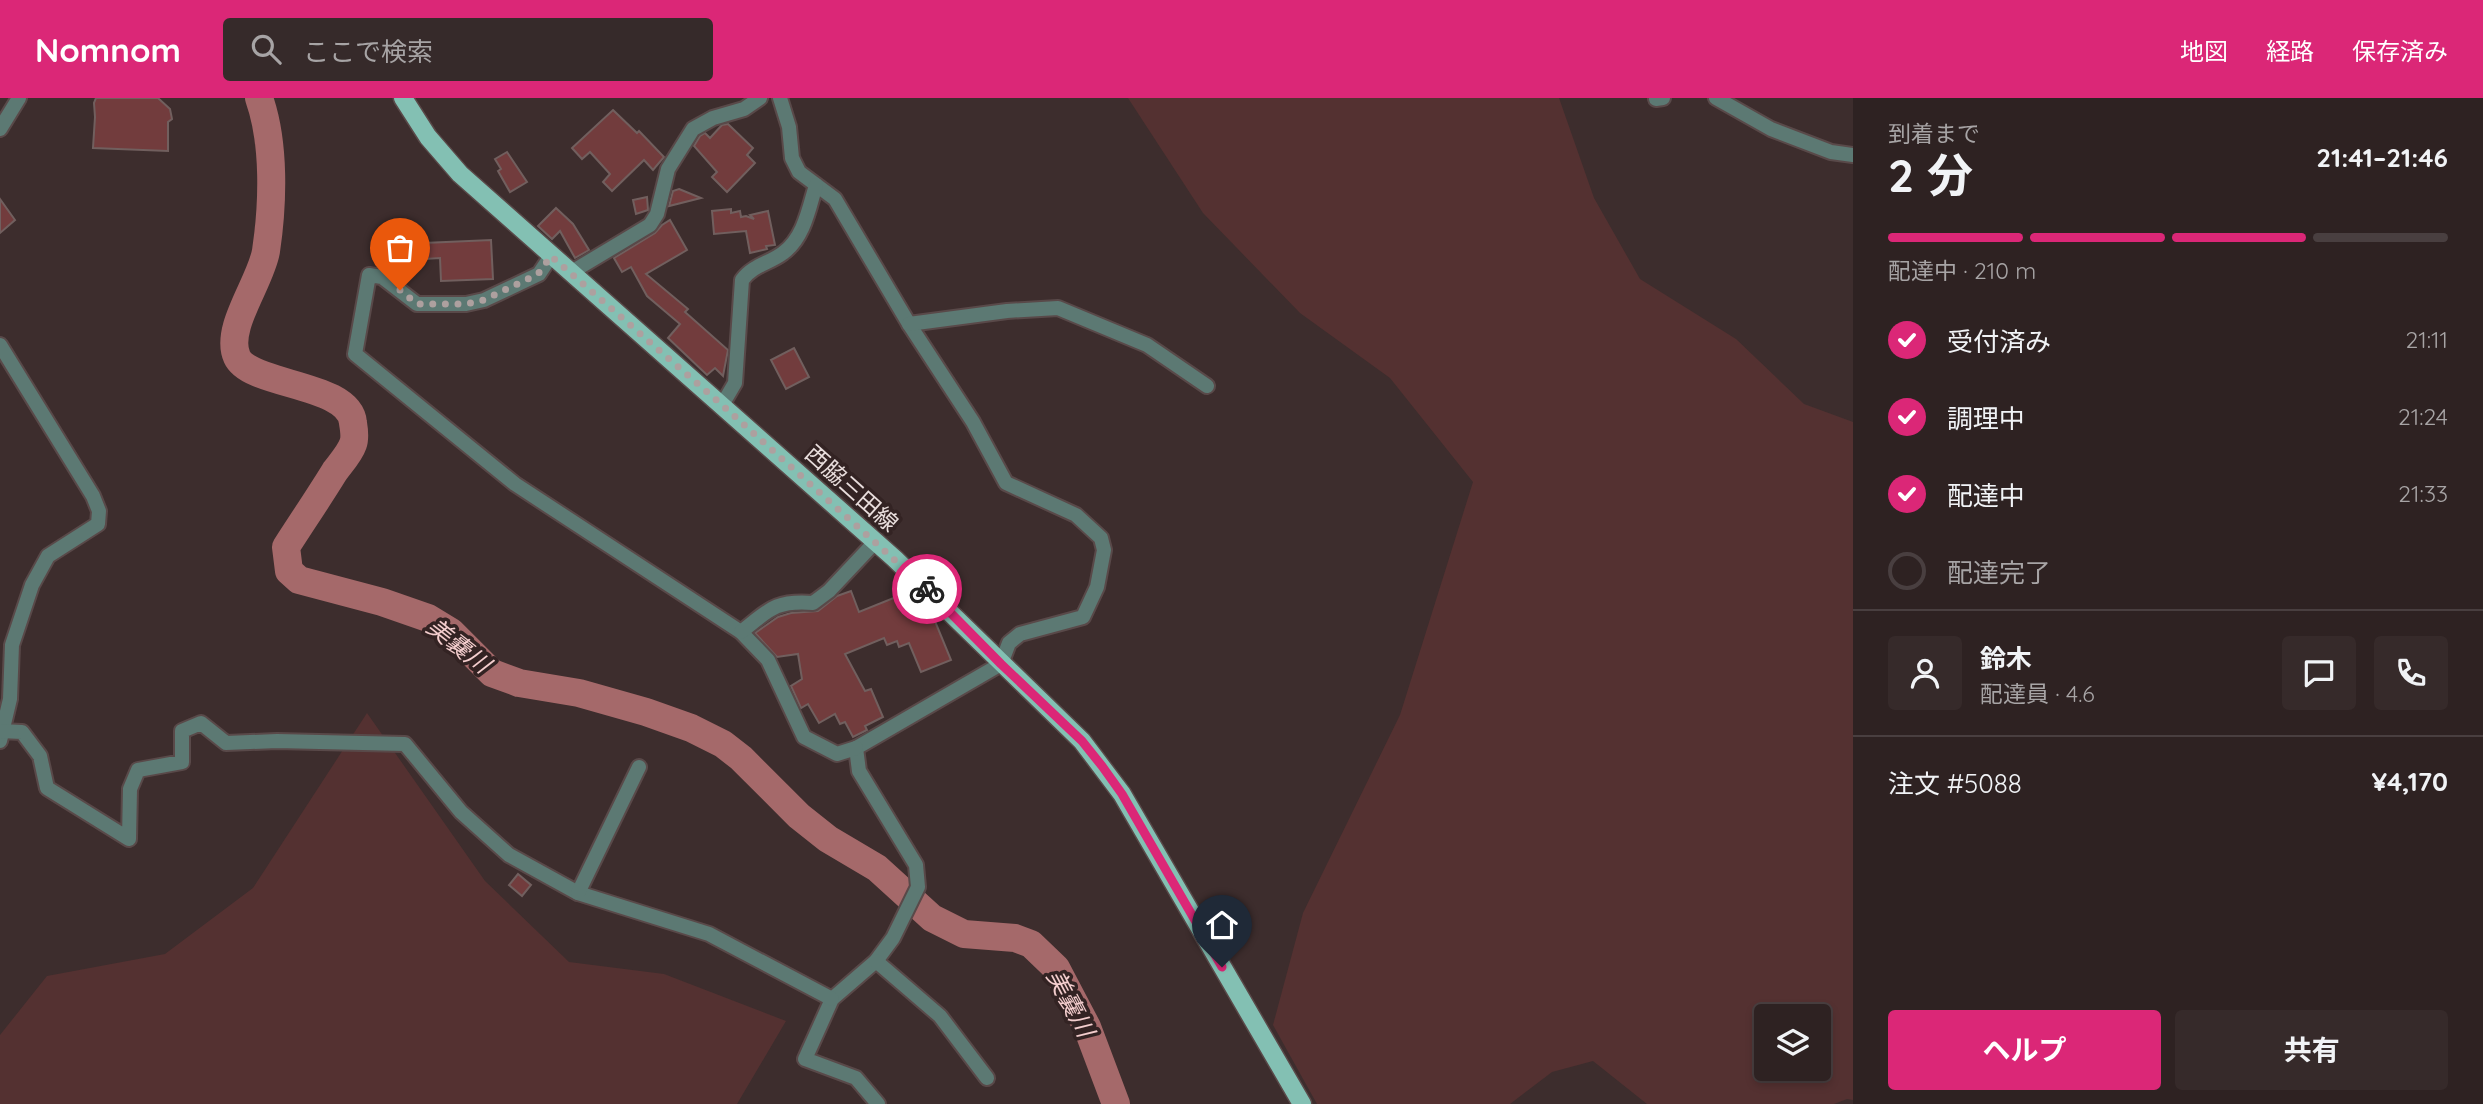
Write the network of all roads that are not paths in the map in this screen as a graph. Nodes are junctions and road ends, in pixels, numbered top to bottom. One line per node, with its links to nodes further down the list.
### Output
1 (19, 98): 8 (street)
2 (403, 98): 11 (main road, 西脇三田線)
3 (760, 98): 12 (street)
4 (780, 98): 10 (street)
5 (1663, 98): 7 (street)
6 (1716, 98): 9 (street)
7 (1656, 99)
8 (0, 129)
9 (1853, 155)
10 (816, 185): 13 (street); 16 (street)
11 (551, 256): 12 (main road, 西脇三田線); 18 (street)
12 (570, 273): 16 (main road, 西脇三田線)
13 (909, 324): 15 (street); 19 (street)
14 (0, 345): 20 (street)
15 (1207, 386)
16 (722, 405): 17 (main road, 西脇三田線)
17 (876, 541): 18 (street); 19 (main road, 西脇三田線)
18 (741, 632): 21 (street)
19 (1001, 664): 21 (street); 28 (main road, 西脇三田線)
20 (1, 734): 23 (street)
21 (856, 747): 24 (street)
22 (639, 767): 23 (street)
23 (578, 893): 25 (street)
24 (876, 961): 25 (street); 26 (street)
25 (832, 999): 27 (street)
26 (987, 1078)
27 (878, 1104)
28 (1302, 1104)

